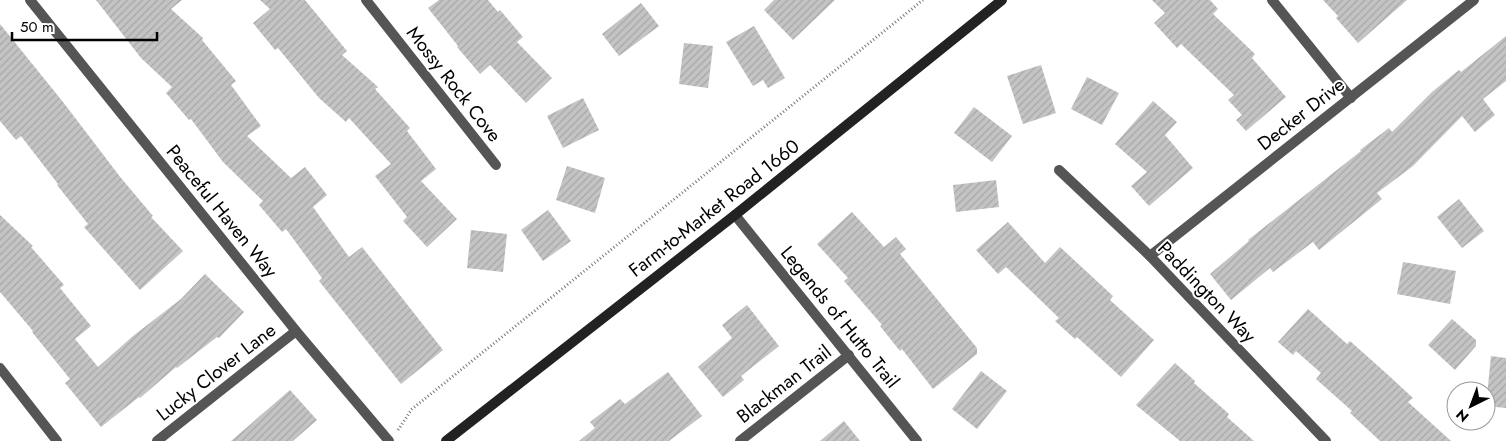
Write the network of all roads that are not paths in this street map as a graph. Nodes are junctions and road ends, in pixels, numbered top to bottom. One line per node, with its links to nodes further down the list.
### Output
1 (30, 0): 11 (street, Peaceful Haven Way)
2 (366, 0): 7 (street, Mossy Rock Cove)
3 (1002, 0): 9 (main road, Farm-to-Market Road 1660)
4 (1272, 0): 6 (street)
5 (1474, 0): 6 (street, Decker Drive)
6 (1351, 98): 10 (street, Decker Drive)
7 (496, 165)
8 (1060, 170): 10 (street, Paddington Way)
9 (735, 215): 12 (street, Legends of Hutto Trail); 17 (main road, Farm-to-Market Road 1660)
10 (1150, 256): 20 (street, Paddington Way)
11 (296, 331): 15 (street, Lucky Clover Lane); 16 (street, Peaceful Haven Way)
12 (849, 355): 18 (street, Blackman Trail); 19 (street, Legends of Hutto Trail)
13 (0, 368): 14 (street)
14 (57, 441)
15 (157, 441)
16 (389, 441)
17 (446, 441)
18 (740, 441)
19 (917, 441)
20 (1326, 441)

